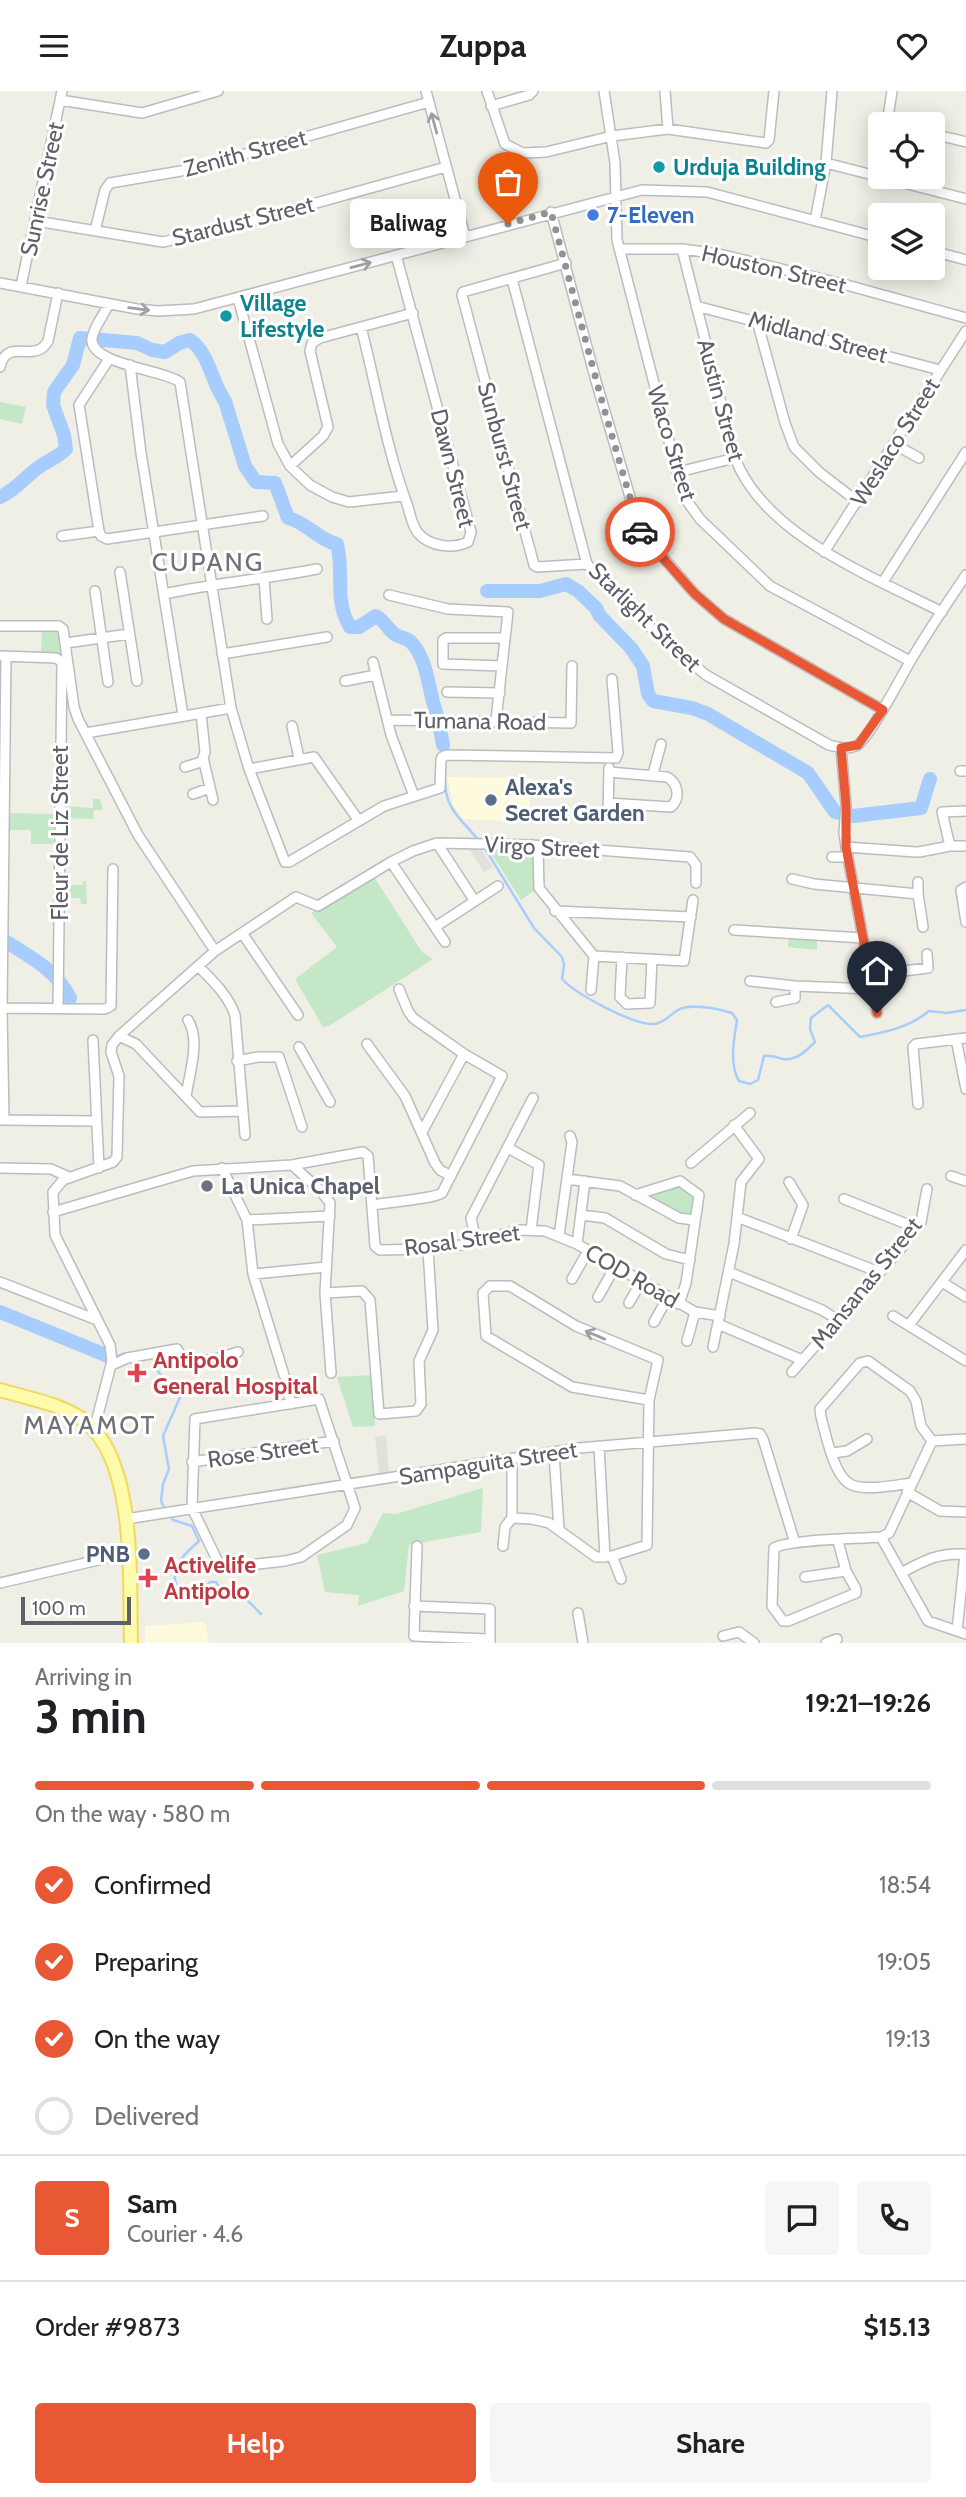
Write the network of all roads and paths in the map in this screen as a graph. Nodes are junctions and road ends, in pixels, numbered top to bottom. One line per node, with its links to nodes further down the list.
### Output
1 (218, 91): 10 (street)
2 (426, 91): 11 (street)
3 (487, 91): 12 (street)
4 (533, 91): 12 (street)
5 (604, 91): 15 (street, Waco Street)
6 (665, 91): 14 (street)
7 (774, 91): 14 (street)
8 (832, 91): 18 (street)
9 (892, 91): 13 (street)
10 (61, 95): 25 (street, Sunrise Street)
11 (429, 102): 19 (street, one-way to 11); 27 (street, Zenith Street)
12 (491, 106): 15 (street)
13 (890, 112)
14 (668, 129): 15 (street)
15 (612, 135): 22 (street, Waco Street)
16 (945, 137): 17 (street)
17 (966, 142)
18 (826, 163): 20 (street); 26 (street)
19 (446, 167): 27 (street, Stardust Street); 29 (street)
20 (868, 173)
21 (929, 189): 23 (street)
22 (615, 196): 24 (street); 26 (street); 30 (street, Waco Street)
23 (966, 199)
24 (551, 212): 29 (street); 35 (street)
25 (36, 221): 27 (street, Stardust Street); 38 (street, Sunrise Street)
26 (815, 221): 28 (street)
27 (95, 231)
28 (868, 235)
29 (465, 236): 33 (street)
30 (619, 249): 31 (street, Houston Street); 57 (street, Waco Street)
31 (682, 249): 42 (street, Austin Street); 44 (street, Houston Street)
32 (945, 254): 34 (street)
33 (396, 255): 40 (street, one-way to 33); 43 (street, Dawn Street)
34 (966, 260)
35 (566, 263): 36 (street); 98 (street)
36 (512, 279): 66 (street, Starlight Street); 66 (street, Sunburst Street)
37 (0, 283): 38 (street)
38 (22, 286): 39 (street)
39 (58, 293): 41 (street); 50 (street)
40 (238, 298): 41 (street, one-way to 40); 56 (street)
41 (110, 304): 48 (street)
42 (696, 306): 45 (street, Midland Street); 54 (street, Austin Street)
43 (413, 313): 46 (street); 58 (street, Dawn Street)
44 (966, 318)
45 (757, 321): 51 (street, Midland Street); 59 (street)
46 (361, 327): 56 (street); 58 (street, Dawn Street)
47 (966, 331): 51 (street, Weslaco Street)
48 (110, 359): 49 (street); 63 (street)
49 (130, 365): 61 (street); 62 (street)
50 (0, 367)
51 (940, 370): 52 (street, Weslaco Street)
52 (894, 444): 55 (street); 59 (street, Weslaco Street)
53 (966, 452): 71 (street)
54 (735, 458): 57 (street); 65 (street, Austin Street)
55 (919, 458)
56 (290, 466): 58 (street)
57 (678, 473): 86 (street, Waco Street)
58 (403, 496)
59 (858, 502): 65 (street, Weslaco Street)
60 (263, 516): 61 (street)
61 (203, 525): 62 (street); 72 (street)
62 (154, 533): 63 (street); 74 (street)
63 (100, 534): 64 (street)
64 (62, 535)
65 (824, 552): 71 (street, Austin Street)
66 (587, 564): 106 (street, Starlight Street)
67 (317, 569): 70 (street)
68 (120, 572): 79 (street)
69 (966, 575): 76 (street)
70 (264, 579): 72 (street); 77 (street)
71 (883, 582): 76 (street, Austin Street)
72 (212, 584): 74 (street); 84 (street)
73 (95, 591): 81 (street)
74 (164, 594): 100 (street)
75 (389, 595): 82 (street)
76 (942, 612): 86 (street)
77 (267, 619)
78 (0, 626): 83 (street)
79 (129, 634): 81 (street); 92 (street)
80 (327, 637): 84 (street)
81 (101, 638): 83 (street); 94 (street)
82 (505, 638): 88 (street); 88 (street)
83 (65, 643): 104 (street)
84 (222, 654): 97 (street)
85 (3, 656): 161 (street); 162 (street, Fleur de Liz Street)
86 (910, 661): 98 (street)
87 (373, 662): 90 (street)
88 (502, 666): 96 (street)
89 (572, 666): 102 (street, Tumana Road)
90 (376, 675): 93 (street); 101 (street)
91 (612, 679): 108 (street)
92 (137, 681)
93 (345, 681)
94 (108, 682)
95 (447, 692): 96 (street)
96 (500, 693): 102 (street)
97 (231, 708): 99 (street); 111 (street)
98 (883, 710): 106 (street)
99 (201, 713): 100 (street); 109 (street)
100 (183, 715): 104 (street)
101 (387, 720): 102 (street, Tumana Road); 116 (street)
102 (496, 720)
103 (292, 726): 107 (street)
104 (86, 733): 148 (street)
105 (661, 744): 113 (street)
106 (841, 748): 126 (street)
107 (299, 758): 111 (street); 121 (street)
108 (612, 758): 112 (street); 116 (street)
109 (204, 761): 110 (street); 114 (street)
110 (185, 767)
111 (249, 769): 121 (street)
112 (609, 772): 113 (street); 118 (street)
113 (653, 774): 118 (street)
114 (210, 788): 115 (street); 117 (street)
115 (193, 794)
116 (414, 796): 121 (street)
117 (213, 800)
118 (608, 803): 120 (street)
119 (966, 811): 124 (street)
120 (608, 815)
121 (359, 821)
122 (437, 843): 123 (street, Virgo Street); 128 (street, Virgo Street); 137 (street)
123 (538, 846): 132 (street, Virgo Street); 139 (street)
124 (950, 846): 125 (street); 126 (street)
125 (966, 846)
126 (847, 852): 127 (street); 134 (street)
127 (832, 857)
128 (391, 862): 142 (street); 145 (street, Virgo Street)
129 (113, 869): 162 (street)
130 (792, 879): 134 (street)
131 (918, 882): 136 (street)
132 (696, 883)
133 (498, 886): 137 (street)
134 (853, 887): 136 (street); 146 (street)
135 (964, 887): 141 (street)
136 (918, 894): 143 (street)
137 (474, 900): 142 (street)
138 (693, 900): 140 (street)
139 (555, 911): 140 (street); 150 (street)
140 (691, 917): 152 (street)
141 (966, 922)
142 (435, 927): 147 (street)
143 (922, 927)
144 (734, 930): 146 (street)
145 (242, 933): 148 (street); 164 (street)
146 (863, 938): 154 (street)
147 (445, 942)
148 (215, 951): 153 (street)
149 (927, 954): 154 (street)
150 (594, 956): 151 (street); 159 (street)
151 (622, 957): 152 (street); 152 (street)
152 (652, 959)
153 (198, 966): 166 (street); 172 (street)
154 (870, 975): 158 (street)
155 (750, 981): 156 (street)
156 (795, 986): 158 (street); 160 (street)
157 (399, 989): 171 (street)
158 (872, 989): 163 (street)
159 (592, 990)
160 (776, 1002)
161 (2, 1008): 162 (street); 180 (street)
162 (58, 1008)
163 (877, 1013)
164 (298, 1015)
165 (188, 1020): 174 (street)
166 (119, 1036): 174 (street); 191 (street)
167 (961, 1039): 173 (street); 177 (street)
168 (93, 1040): 181 (street)
169 (367, 1044): 184 (street)
170 (299, 1047): 176 (street)
171 (464, 1054): 184 (street); 195 (street)
172 (237, 1061): 178 (street); 183 (street)
173 (966, 1084)
174 (186, 1097): 178 (street)
175 (533, 1098): 187 (street)
176 (330, 1102)
177 (918, 1104)
178 (242, 1111): 185 (street)
179 (750, 1113): 182 (street)
180 (2, 1120): 181 (street)
181 (96, 1121): 191 (street)
182 (734, 1125): 188 (street); 207 (street)
183 (302, 1126)
184 (422, 1132): 195 (street)
185 (245, 1135)
186 (570, 1136): 196 (street)
187 (508, 1148): 211 (street); 215 (street)
188 (691, 1163)
189 (292, 1165): 192 (street, Rosal Street); 203 (street, Rosal Street); 206 (street)
190 (0, 1168): 194 (street)
191 (99, 1168): 194 (street)
192 (222, 1168): 204 (street, Rosal Street); 208 (street)
193 (951, 1176): 198 (street)
194 (69, 1177): 204 (street)
195 (451, 1177): 203 (street)
196 (567, 1179): 197 (street); 213 (street)
197 (585, 1181): 201 (street); 205 (street)
198 (966, 1181)
199 (789, 1182): 214 (street)
200 (927, 1189): 210 (street, Mansanas Street)
201 (635, 1195): 209 (street); 209 (street)
202 (844, 1199): 210 (street)
203 (373, 1205): 217 (street, Rosal Street)
204 (53, 1212): 238 (street)
205 (581, 1215): 216 (street); 220 (street)
206 (330, 1216): 208 (street); 221 (street)
207 (737, 1217): 214 (street); 223 (street)
208 (247, 1220): 225 (street)
209 (695, 1220): 220 (street)
210 (914, 1227): 224 (street, Mansanas Street)
211 (531, 1230): 212 (street, Rosal Street); 215 (street, Rosal Street)
212 (545, 1231): 213 (street, COD Road)
213 (559, 1236): 216 (street, COD Road)
214 (791, 1239): 224 (street)
215 (476, 1241): 217 (street, Rosal Street)
216 (577, 1244): 219 (street, COD Road)
217 (429, 1249): 230 (street)
218 (966, 1250): 229 (street)
219 (588, 1251): 222 (street, COD Road); 226 (street)
220 (690, 1260): 235 (street)
221 (326, 1267): 225 (street); 230 (street)
222 (615, 1267): 228 (street, COD Road); 231 (street)
223 (729, 1272): 239 (street); 240 (street)
224 (879, 1272): 240 (street, Mansanas Street)
225 (253, 1274): 253 (street)
226 (572, 1279)
227 (0, 1282): 238 (street)
228 (641, 1282): 232 (street, COD Road); 234 (street)
229 (942, 1282): 233 (street); 242 (street)
230 (325, 1293): 250 (street)
231 (598, 1297)
232 (668, 1297): 235 (street, COD Road); 241 (street)
233 (966, 1297)
234 (629, 1303)
235 (679, 1304): 236 (street, COD Road)
236 (695, 1312): 239 (street, COD Road); 243 (street)
237 (893, 1316): 242 (street)
238 (97, 1320): 248 (street)
239 (719, 1320): 244 (street); 246 (street, COD Road)
240 (838, 1320): 246 (street, Mansanas Street)
241 (654, 1322)
242 (909, 1325): 247 (street)
243 (687, 1341)
244 (713, 1346)
245 (238, 1352): 248 (street)
246 (802, 1360): 249 (street, Mansanas Street)
247 (966, 1361)
248 (112, 1363): 254 (street)
249 (792, 1372)
250 (331, 1373)
251 (0, 1390): 254 (main road)
252 (649, 1400): 252 (street, one-way to 252); 259 (street)
253 (291, 1404): 257 (street); 264 (street)
254 (94, 1430): 272 (main road)
255 (867, 1439): 262 (street)
256 (966, 1439): 258 (street)
257 (334, 1441): 264 (street, Rose Street); 266 (street)
258 (932, 1441): 262 (street); 265 (street)
259 (648, 1443): 260 (street, Sampaguita Street); 276 (street, Sampaguita Street); 280 (street)
260 (599, 1446): 261 (street, Sampaguita Street); 280 (street)
261 (554, 1453): 263 (street, Sampaguita Street); 273 (street)
262 (833, 1453): 265 (street)
263 (512, 1460): 266 (street, Sampaguita Street); 271 (street)
264 (192, 1462): 269 (street)
265 (912, 1483): 267 (street)
266 (349, 1484): 269 (street, Sampaguita Street); 269 (street)
267 (907, 1492): 270 (street); 274 (street)
268 (966, 1505): 270 (street)
269 (192, 1508): 272 (street, Sampaguita Street)
270 (962, 1512)
271 (512, 1518): 273 (street); 278 (street)
272 (126, 1519): 279 (main road)
273 (559, 1529): 280 (street)
274 (881, 1537): 275 (street); 282 (street)
275 (838, 1541): 276 (street); 281 (street)
276 (795, 1543): 281 (street)
277 (417, 1546): 286 (street)
278 (503, 1546)
279 (128, 1553): 285 (street); 293 (main road)
280 (609, 1556): 284 (street)
281 (846, 1571): 283 (street)
282 (901, 1573): 288 (street); 288 (street)
283 (805, 1577)
284 (621, 1579)
285 (0, 1583)
286 (414, 1606): 291 (street); 292 (street)
287 (578, 1613): 294 (street)
288 (962, 1632)
289 (723, 1636): 295 (street)
290 (837, 1639): 296 (street)
291 (456, 1641): 292 (street)
292 (489, 1641)
293 (131, 1643)
294 (583, 1643)
295 (754, 1643)
296 (826, 1643)

